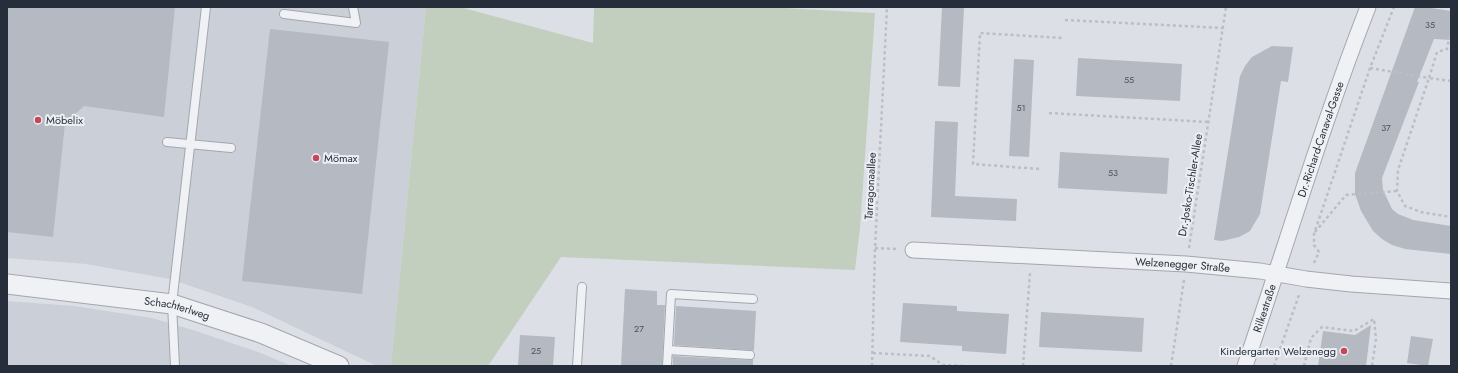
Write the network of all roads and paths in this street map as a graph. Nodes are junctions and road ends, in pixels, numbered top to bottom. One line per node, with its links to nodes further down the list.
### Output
1 (206, 7): 18 (lane)
2 (353, 7): 7 (lane)
3 (887, 7): 24 (path, Tarragonaallee)
4 (1226, 7): 10 (path, Dr.-Josko-Tischler-Allee)
5 (1368, 7): 28 (street, Dr.-Richard-Canaval-Gasse)
6 (1394, 7): 12 (path)
7 (284, 14)
8 (1065, 20): 10 (path)
9 (1451, 27): 13 (path)
10 (1223, 28): 16 (path, Dr.-Josko-Tischler-Allee)
11 (1062, 38): 20 (path)
12 (1370, 68): 13 (path); 23 (path)
13 (1429, 78): 14 (path); 21 (path)
14 (1451, 81)
15 (1049, 113): 16 (path)
16 (1208, 122): 27 (path, Dr.-Josko-Tischler-Allee)
17 (167, 142): 18 (lane)
18 (191, 144): 19 (lane); 34 (lane)
19 (231, 148)
20 (1040, 169)
21 (1397, 191): 22 (path); 23 (path)
22 (1451, 217)
23 (1314, 234): 29 (path)
24 (875, 248): 25 (path); 36 (path, Tarragonaallee)
25 (913, 250): 26 (street, Welzenegger Straße)
26 (1031, 256): 27 (street, Welzenegger Straße); 44 (path)
27 (1186, 264): 28 (street, Welzenegger Straße); 45 (path, Dr.-Josko-Tischler-Allee)
28 (1277, 274): 29 (street, Welzenegger Straße); 46 (street, Rilkestraße)
29 (1306, 279): 32 (street, Welzenegger Straße); 47 (path)
30 (7, 284): 34 (street, Schachterlweg)
31 (582, 287): 40 (lane)
32 (1451, 291)
33 (753, 299): 35 (lane)
34 (172, 304): 38 (lane); 39 (street, Schachterlweg)
35 (668, 350): 37 (lane); 41 (lane)
36 (873, 353): 42 (path, Tarragonaallee); 43 (path)
37 (750, 356)
38 (175, 366)
39 (339, 366)
40 (577, 366)
41 (667, 366)
42 (872, 366)
43 (965, 366)
44 (1023, 366)
45 (1171, 366)
46 (1245, 366)
47 (1274, 366)
48 (1304, 366): 49 (path)
49 (1372, 366)

